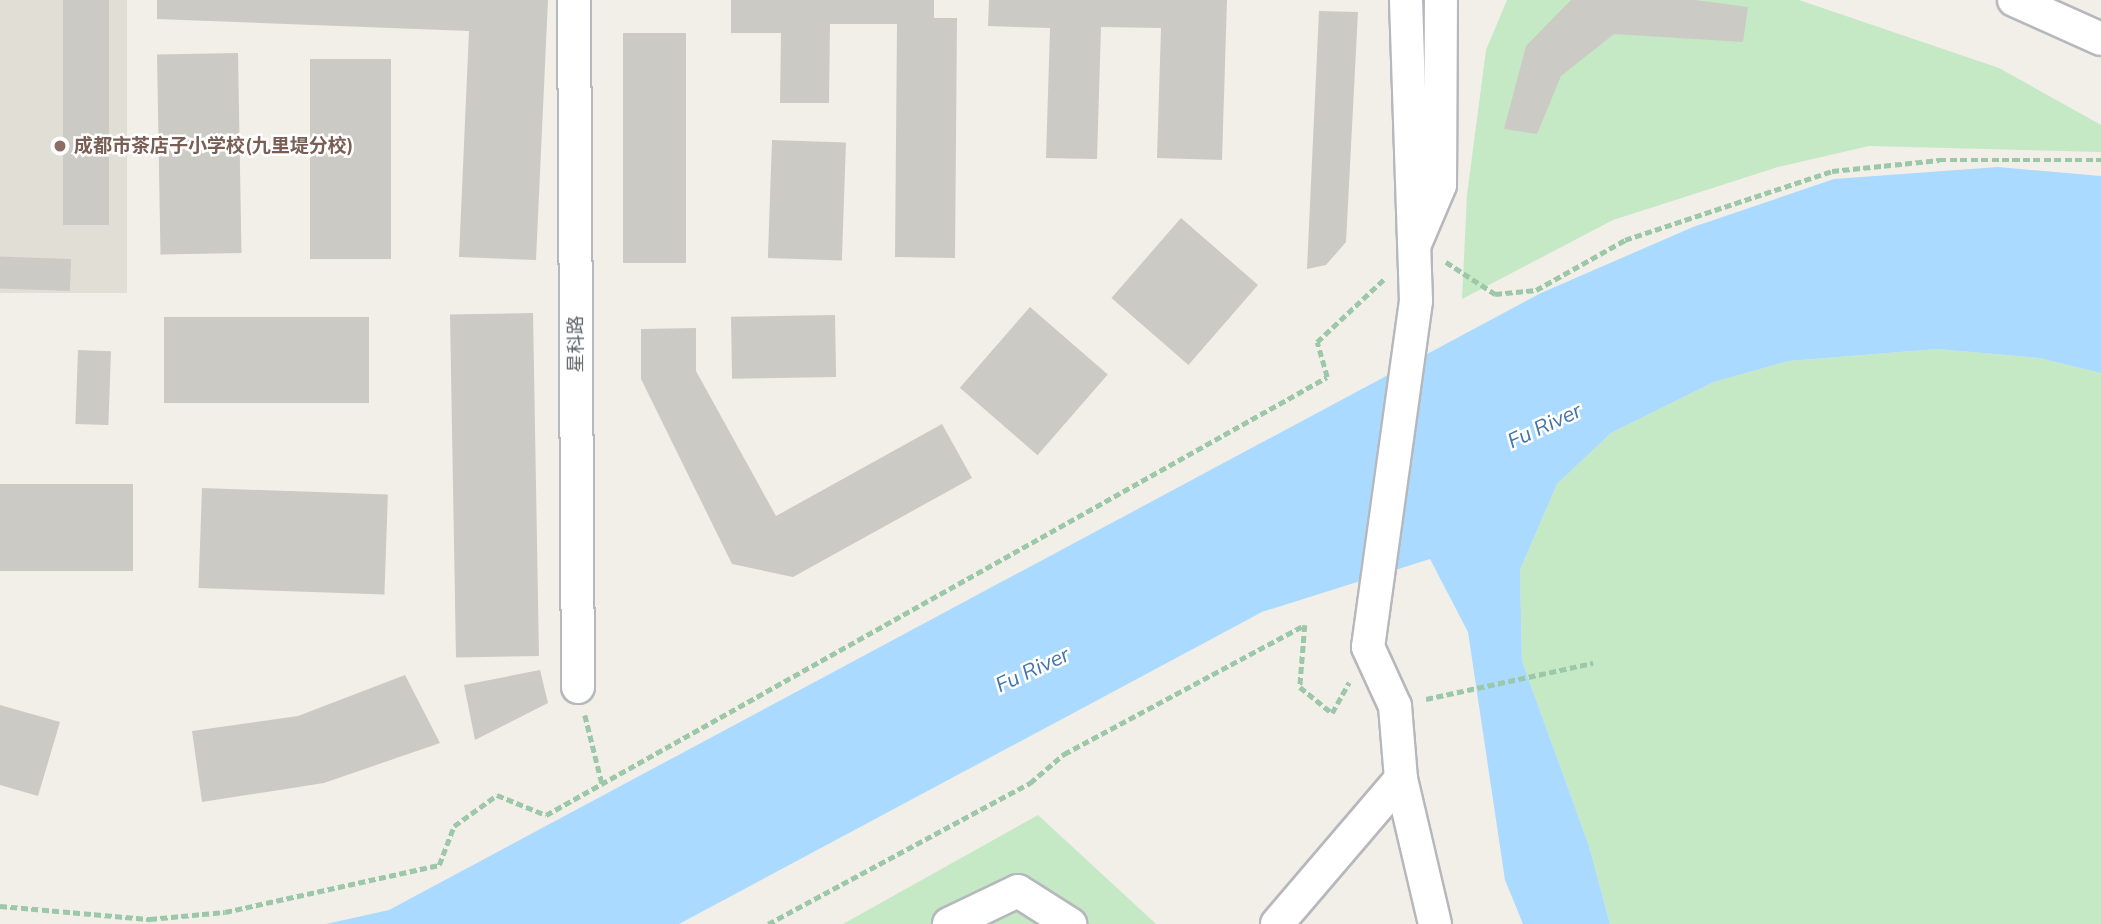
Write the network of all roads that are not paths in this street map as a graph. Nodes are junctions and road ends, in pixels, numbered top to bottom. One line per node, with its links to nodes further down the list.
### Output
1 (574, 0): 7 (street, 星科路)
2 (1406, 0): 6 (street)
3 (1441, 0): 6 (street)
4 (2014, 0): 5 (street)
5 (2101, 39)
6 (1410, 255): 8 (street)
7 (578, 687)
8 (1401, 779): 11 (street); 12 (street)
9 (949, 924): 10 (street)
10 (1070, 924)
11 (1277, 924)
12 (1435, 924)

